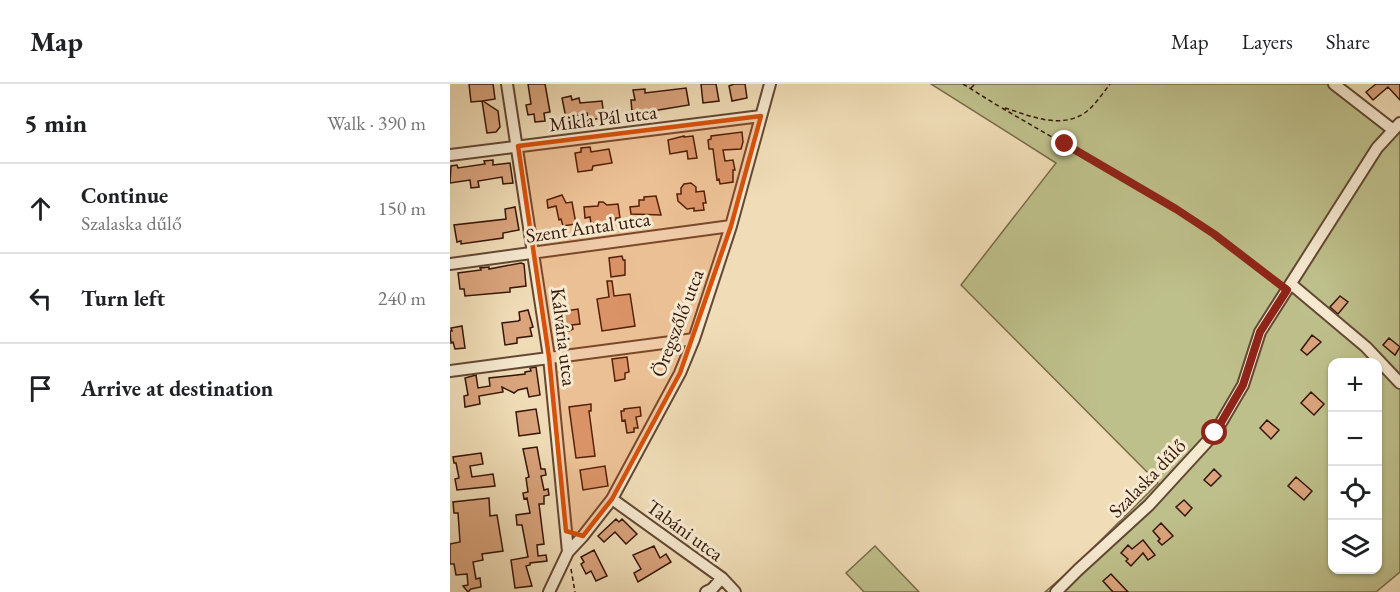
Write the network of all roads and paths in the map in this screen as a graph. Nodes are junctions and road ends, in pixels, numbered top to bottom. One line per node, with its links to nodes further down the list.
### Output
1 (507, 84): 11 (street, Kálvária utca)
2 (770, 84): 9 (street, Öregszőlő utca)
3 (963, 84): 7 (path)
4 (975, 84): 7 (path)
5 (1110, 84): 8 (path)
6 (1334, 84): 10 (street)
7 (971, 89): 8 (path)
8 (1002, 108): 16 (path)
9 (761, 116): 11 (street, Mikla Pál utca); 13 (street, Öregszőlő utca)
10 (1396, 126): 16 (street, Szalaska dűlő)
11 (518, 146): 12 (street, Mikla Pál utca); 14 (street, Kálvária utca)
12 (450, 155)
13 (731, 226): 14 (street, Szent Antal utca); 17 (street, Öregszőlő utca)
14 (534, 253): 15 (street, Szent Antal utca); 18 (street, Kálvária utca)
15 (450, 264)
16 (1289, 287): 20 (street); 30 (street, Szalaska dűlő)
17 (694, 339): 18 (street); 21 (street, Öregszőlő utca)
18 (549, 357): 19 (street); 22 (street, Kálvária utca)
19 (450, 371)
20 (1400, 383)
21 (612, 499): 23 (street, Öregszőlő utca); 25 (street, Tabáni utca)
22 (566, 531): 23 (street); 24 (street, Kálvária utca)
23 (583, 536): 24 (street, Öregszőlő utca)
24 (567, 552): 26 (street, Kálvária utca); 27 (path)
25 (722, 578): 28 (street); 29 (street, Tabáni utca)
26 (549, 592)
27 (575, 592)
28 (706, 592)
29 (735, 592)
30 (1056, 592)

